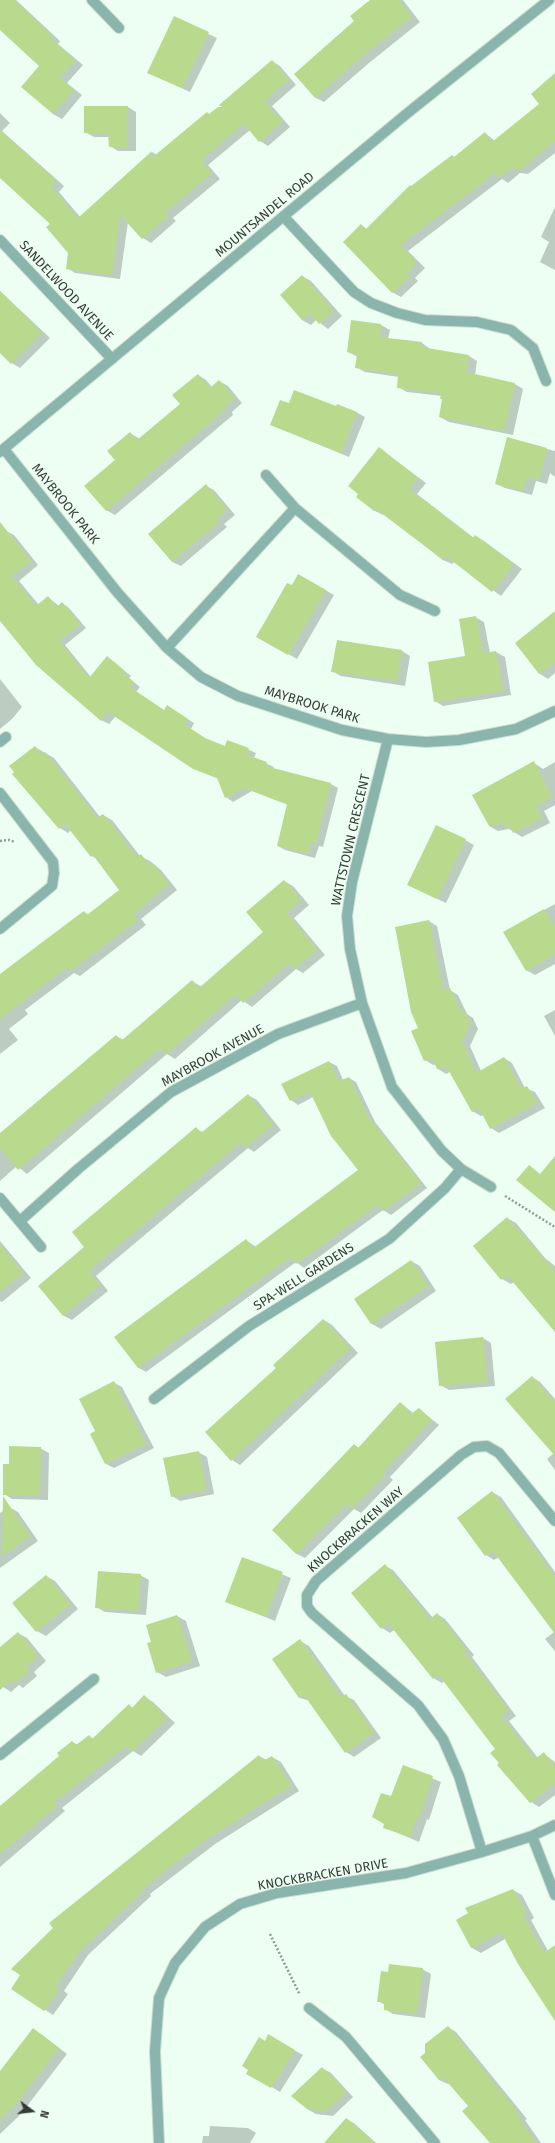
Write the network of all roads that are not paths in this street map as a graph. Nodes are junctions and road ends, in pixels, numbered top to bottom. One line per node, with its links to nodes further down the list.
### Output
1 (92, 0): 3 (street)
2 (549, 0): 4 (street, MOUNTSANDEL ROAD)
3 (119, 28)
4 (284, 216): 6 (street, MOUNTSANDEL ROAD); 7 (street)
5 (0, 240): 6 (street, SANDELWOOD AVENUE)
6 (112, 359): 8 (street, MOUNTSANDEL ROAD)
7 (546, 381)
8 (2, 450): 12 (street, MAYBROOK PARK)
9 (266, 475): 10 (street)
10 (296, 508): 11 (street); 12 (street)
11 (436, 611)
12 (167, 648): 14 (street, MAYBROOK PARK)
13 (555, 712): 14 (street, MAYBROOK PARK)
14 (388, 739): 17 (street, WATTSTOWN CRESCENT)
15 (0, 793): 16 (street)
16 (0, 929)
17 (362, 1003): 18 (street, WATTSTOWN CRESCENT); 21 (street, MAYBROOK AVENUE)
18 (461, 1169): 19 (street, WATTSTOWN CRESCENT); 23 (street, SPA-WELL GARDENS)
19 (491, 1187)
20 (0, 1198): 21 (street)
21 (20, 1221): 22 (street)
22 (41, 1247)
23 (154, 1399)
24 (555, 1520): 29 (street, KNOCKBRACKEN WAY)
25 (94, 1679): 26 (street)
26 (0, 1755)
27 (555, 1826): 28 (street, KNOCKBRACKEN DRIVE)
28 (532, 1836): 29 (street, KNOCKBRACKEN DRIVE); 30 (street)
29 (482, 1852): 32 (street, KNOCKBRACKEN DRIVE)
30 (555, 1895)
31 (306, 2005): 33 (street)
32 (159, 2143)
33 (435, 2143)

